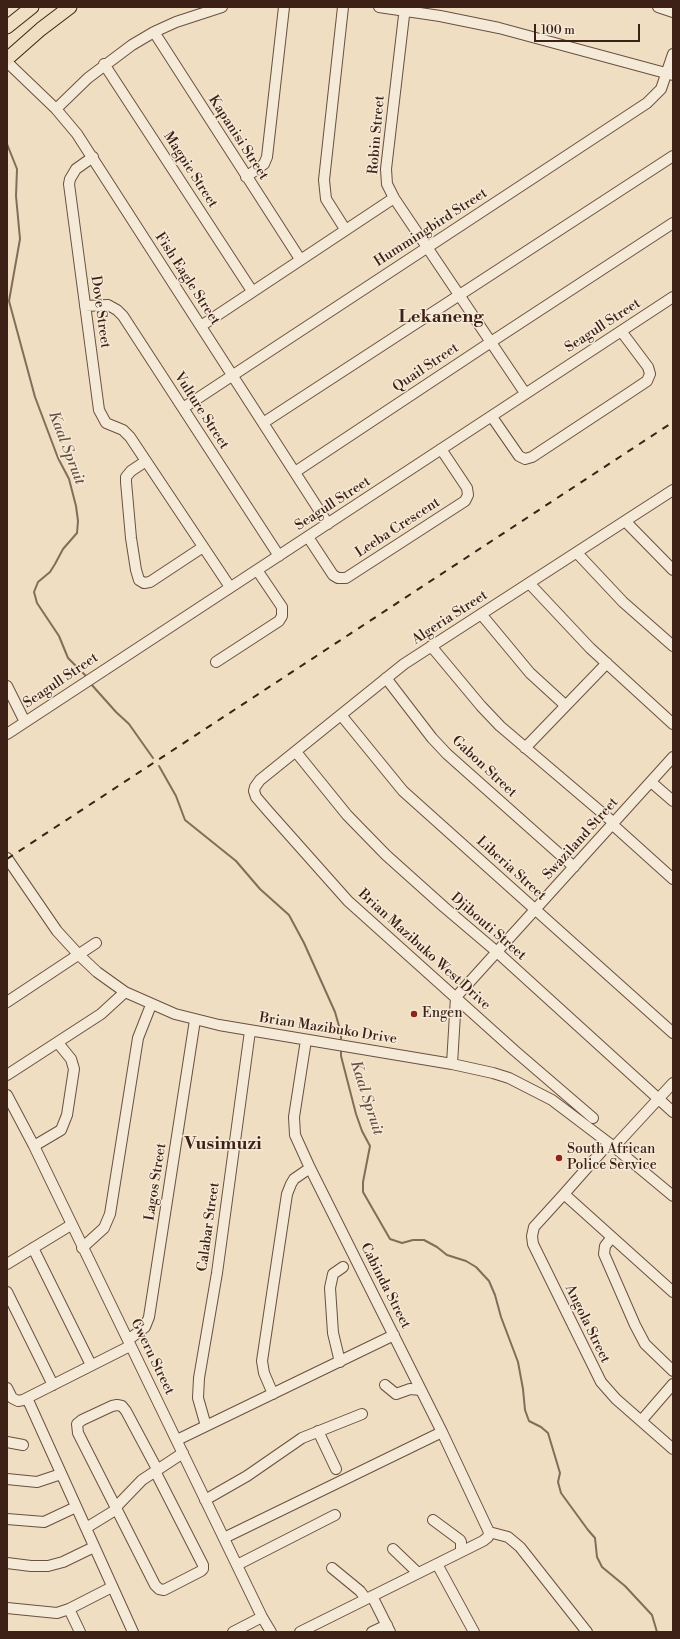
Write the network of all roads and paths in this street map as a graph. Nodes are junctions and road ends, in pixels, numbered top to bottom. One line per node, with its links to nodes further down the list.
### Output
1 (32, 7): 10 (main road)
2 (70, 7): 13 (main road)
3 (220, 7): 11 (street)
4 (284, 7): 20 (street)
5 (343, 7): 23 (street)
6 (379, 7): 8 (street)
7 (658, 7): 9 (street)
8 (405, 8): 16 (street); 21 (street, Robin Street)
9 (673, 12)
10 (7, 27)
11 (154, 32): 15 (street); 20 (street, Kapanisi Street)
12 (673, 54): 16 (street, Hummingbird Street)
13 (7, 59)
14 (7, 62): 17 (street, Fish Eagle Street)
15 (104, 64): 17 (street); 26 (street, Magpie Street)
16 (670, 74): 24 (street, Hummingbird Street)
17 (56, 109): 19 (street, Fish Eagle Street)
18 (673, 156): 27 (street)
19 (93, 157): 29 (street, Dove Street); 30 (street, Fish Eagle Street)
20 (246, 177): 25 (street, Kapanisi Street)
21 (394, 198): 23 (street); 24 (street, Robin Street)
22 (673, 223): 32 (street, Quail Street)
23 (345, 229): 25 (street)
24 (427, 246): 27 (street, Robin Street); 33 (street, Hummingbird Street)
25 (300, 259): 26 (street)
26 (252, 291): 30 (street)
27 (460, 295): 32 (street, Robin Street); 37 (street)
28 (672, 299): 31 (street, Seagull Street)
29 (85, 306): 35 (street, Vulture Street); 39 (street, Dove Street)
30 (201, 326): 33 (street, Fish Eagle Street)
31 (621, 331): 34 (street, Seagull Street); 36 (street)
32 (490, 342): 34 (street, Robin Street); 40 (street, Quail Street)
33 (233, 375): 35 (street, Hummingbird Street); 37 (street, Fish Eagle Street)
34 (525, 393): 36 (street, Seagull Street)
35 (183, 408): 47 (street, Vulture Street)
36 (492, 417): 38 (street, Seagull Street)
37 (263, 423): 40 (street, Fish Eagle Street)
38 (441, 449): 43 (street, Seagull Street); 44 (street, Leeba Crescent)
39 (146, 461): 45 (street, Dove Street); 45 (street)
40 (295, 472): 43 (street, Fish Eagle Street)
41 (673, 490): 42 (street, Algeria Street)
42 (625, 521): 46 (street, Algeria Street); 49 (street)
43 (328, 524): 44 (street, Seagull Street)
44 (308, 537): 47 (street, Seagull Street)
45 (203, 547): 51 (street, Dove Street)
46 (577, 553): 50 (street, Algeria Street); 54 (street)
47 (278, 556): 48 (street, Seagull Street)
48 (257, 570): 51 (street, Seagull Street); 55 (street)
49 (673, 570)
50 (529, 584): 52 (street, Algeria Street); 56 (street)
51 (230, 587): 61 (street, Seagull Street)
52 (481, 614): 53 (street, Algeria Street); 59 (street)
53 (431, 646): 57 (street, Algeria Street); 64 (street)
54 (673, 646)
55 (216, 662)
56 (607, 663): 59 (street); 62 (street)
57 (386, 678): 60 (street, Algeria Street); 72 (street, Gabon Street)
58 (7, 686): 61 (street)
59 (565, 705): 64 (street)
60 (341, 715): 65 (street, Algeria Street); 74 (street, Liberia Street)
61 (25, 722): 63 (street, Seagull Street)
62 (673, 724)
63 (7, 734)
64 (525, 748): 70 (street)
65 (296, 752): 68 (street, Algeria Street); 76 (street, Djibouti Street)
66 (673, 757): 67 (street, Swaziland Street)
67 (651, 782): 69 (street); 70 (street, Swaziland Street)
68 (255, 787): 79 (street, Brian Mazibuko West Drive)
69 (673, 801)
70 (613, 824): 72 (street, Swaziland Street); 73 (street)
71 (7, 858): 77 (street, Brian Mazibuko Drive)
72 (574, 867): 74 (street, Swaziland Street)
73 (673, 879)
74 (536, 910): 76 (street, Swaziland Street); 84 (street, Liberia Street)
75 (96, 943): 77 (street)
76 (497, 952): 79 (street, Swaziland Street); 91 (street, Djibouti Street)
77 (79, 955): 78 (street, Brian Mazibuko Drive); 80 (street)
78 (125, 992): 81 (street, Brian Mazibuko Drive); 86 (street)
79 (456, 998): 87 (street); 93 (street, Brian Mazibuko West Drive)
80 (7, 1002)
81 (151, 1005): 82 (street, Brian Mazibuko Drive); 102 (street)
82 (196, 1020): 83 (street, Brian Mazibuko Drive); 108 (street, Lagos Street)
83 (250, 1031): 85 (street, Brian Mazibuko Drive); 121 (street, Calabar Street)
84 (673, 1033)
85 (306, 1040): 87 (street, Brian Mazibuko Drive); 96 (street, Cabinda Street)
86 (58, 1043): 88 (street); 95 (street)
87 (452, 1064): 94 (street, Brian Mazibuko Drive)
88 (7, 1075)
89 (673, 1083): 91 (street, Angola Street)
90 (7, 1095): 95 (street, Gweru Street)
91 (659, 1099): 92 (street, Djibouti Street); 94 (street, Angola Street)
92 (673, 1112)
93 (593, 1118)
94 (612, 1145): 97 (street, Angola Street); 98 (street, Brian Mazibuko Drive)
95 (34, 1146): 99 (street, Gweru Street)
96 (310, 1168): 107 (street, Cabinda Street); 117 (street)
97 (564, 1194): 100 (street); 120 (street, Angola Street)
98 (673, 1196)
99 (71, 1225): 101 (street); 102 (street, Gweru Street)
100 (612, 1236): 106 (street); 111 (street)
101 (33, 1248): 103 (street); 110 (street)
102 (82, 1248): 108 (street, Gweru Street)
103 (7, 1264)
104 (343, 1267): 109 (street)
105 (7, 1292): 113 (street)
106 (673, 1292)
107 (394, 1336): 109 (street); 116 (street, Cabinda Street)
108 (129, 1343): 110 (street, Lagos Street); 124 (street, Gweru Street)
109 (340, 1362): 117 (street)
110 (91, 1366): 113 (street, Lagos Street)
111 (673, 1371)
112 (673, 1384): 120 (street)
113 (53, 1385): 118 (street, Lagos Street)
114 (386, 1385): 116 (street)
115 (7, 1388): 118 (street)
116 (421, 1390): 123 (street, Cabinda Street)
117 (273, 1394): 121 (street)
118 (27, 1398): 131 (street)
119 (362, 1414): 122 (street)
120 (641, 1420): 127 (street, Angola Street)
121 (206, 1426): 124 (street)
122 (318, 1432): 129 (street); 133 (street)
123 (442, 1432): 140 (street, Cabinda Street); 141 (street)
124 (177, 1440): 128 (street, Gweru Street)
125 (7, 1442): 126 (street)
126 (23, 1445)
127 (673, 1449)
128 (183, 1453): 130 (street); 133 (street, Gweru Street)
129 (336, 1469)
130 (156, 1470): 135 (street); 135 (street); 135 (street)
131 (61, 1474): 132 (street); 134 (street)
132 (7, 1480)
133 (205, 1500): 141 (street, Gweru Street)
134 (76, 1507): 137 (street); 139 (street)
135 (116, 1508): 139 (street)
136 (335, 1515): 147 (street)
137 (7, 1519)
138 (433, 1520): 144 (street)
139 (86, 1528): 142 (street)
140 (489, 1534): 144 (street); 163 (street)
141 (224, 1538): 147 (street, Gweru Street)
142 (94, 1547): 145 (street); 150 (street)
143 (394, 1549): 149 (street)
144 (461, 1551): 146 (street)
145 (7, 1563)
146 (437, 1564): 149 (street); 162 (street)
147 (237, 1565): 154 (street, Gweru Street)
148 (332, 1568): 151 (street)
149 (418, 1573): 151 (street)
150 (112, 1587): 153 (street); 157 (street)
151 (369, 1598): 155 (street); 160 (street)
152 (7, 1608): 153 (street)
153 (69, 1609): 156 (street)
154 (262, 1617): 158 (street); 159 (street, Gweru Street)
155 (388, 1628): 161 (street)
156 (80, 1632)
157 (133, 1632)
158 (233, 1632)
159 (271, 1632)
160 (300, 1632)
161 (372, 1632)
162 (474, 1632)
163 (587, 1632)

